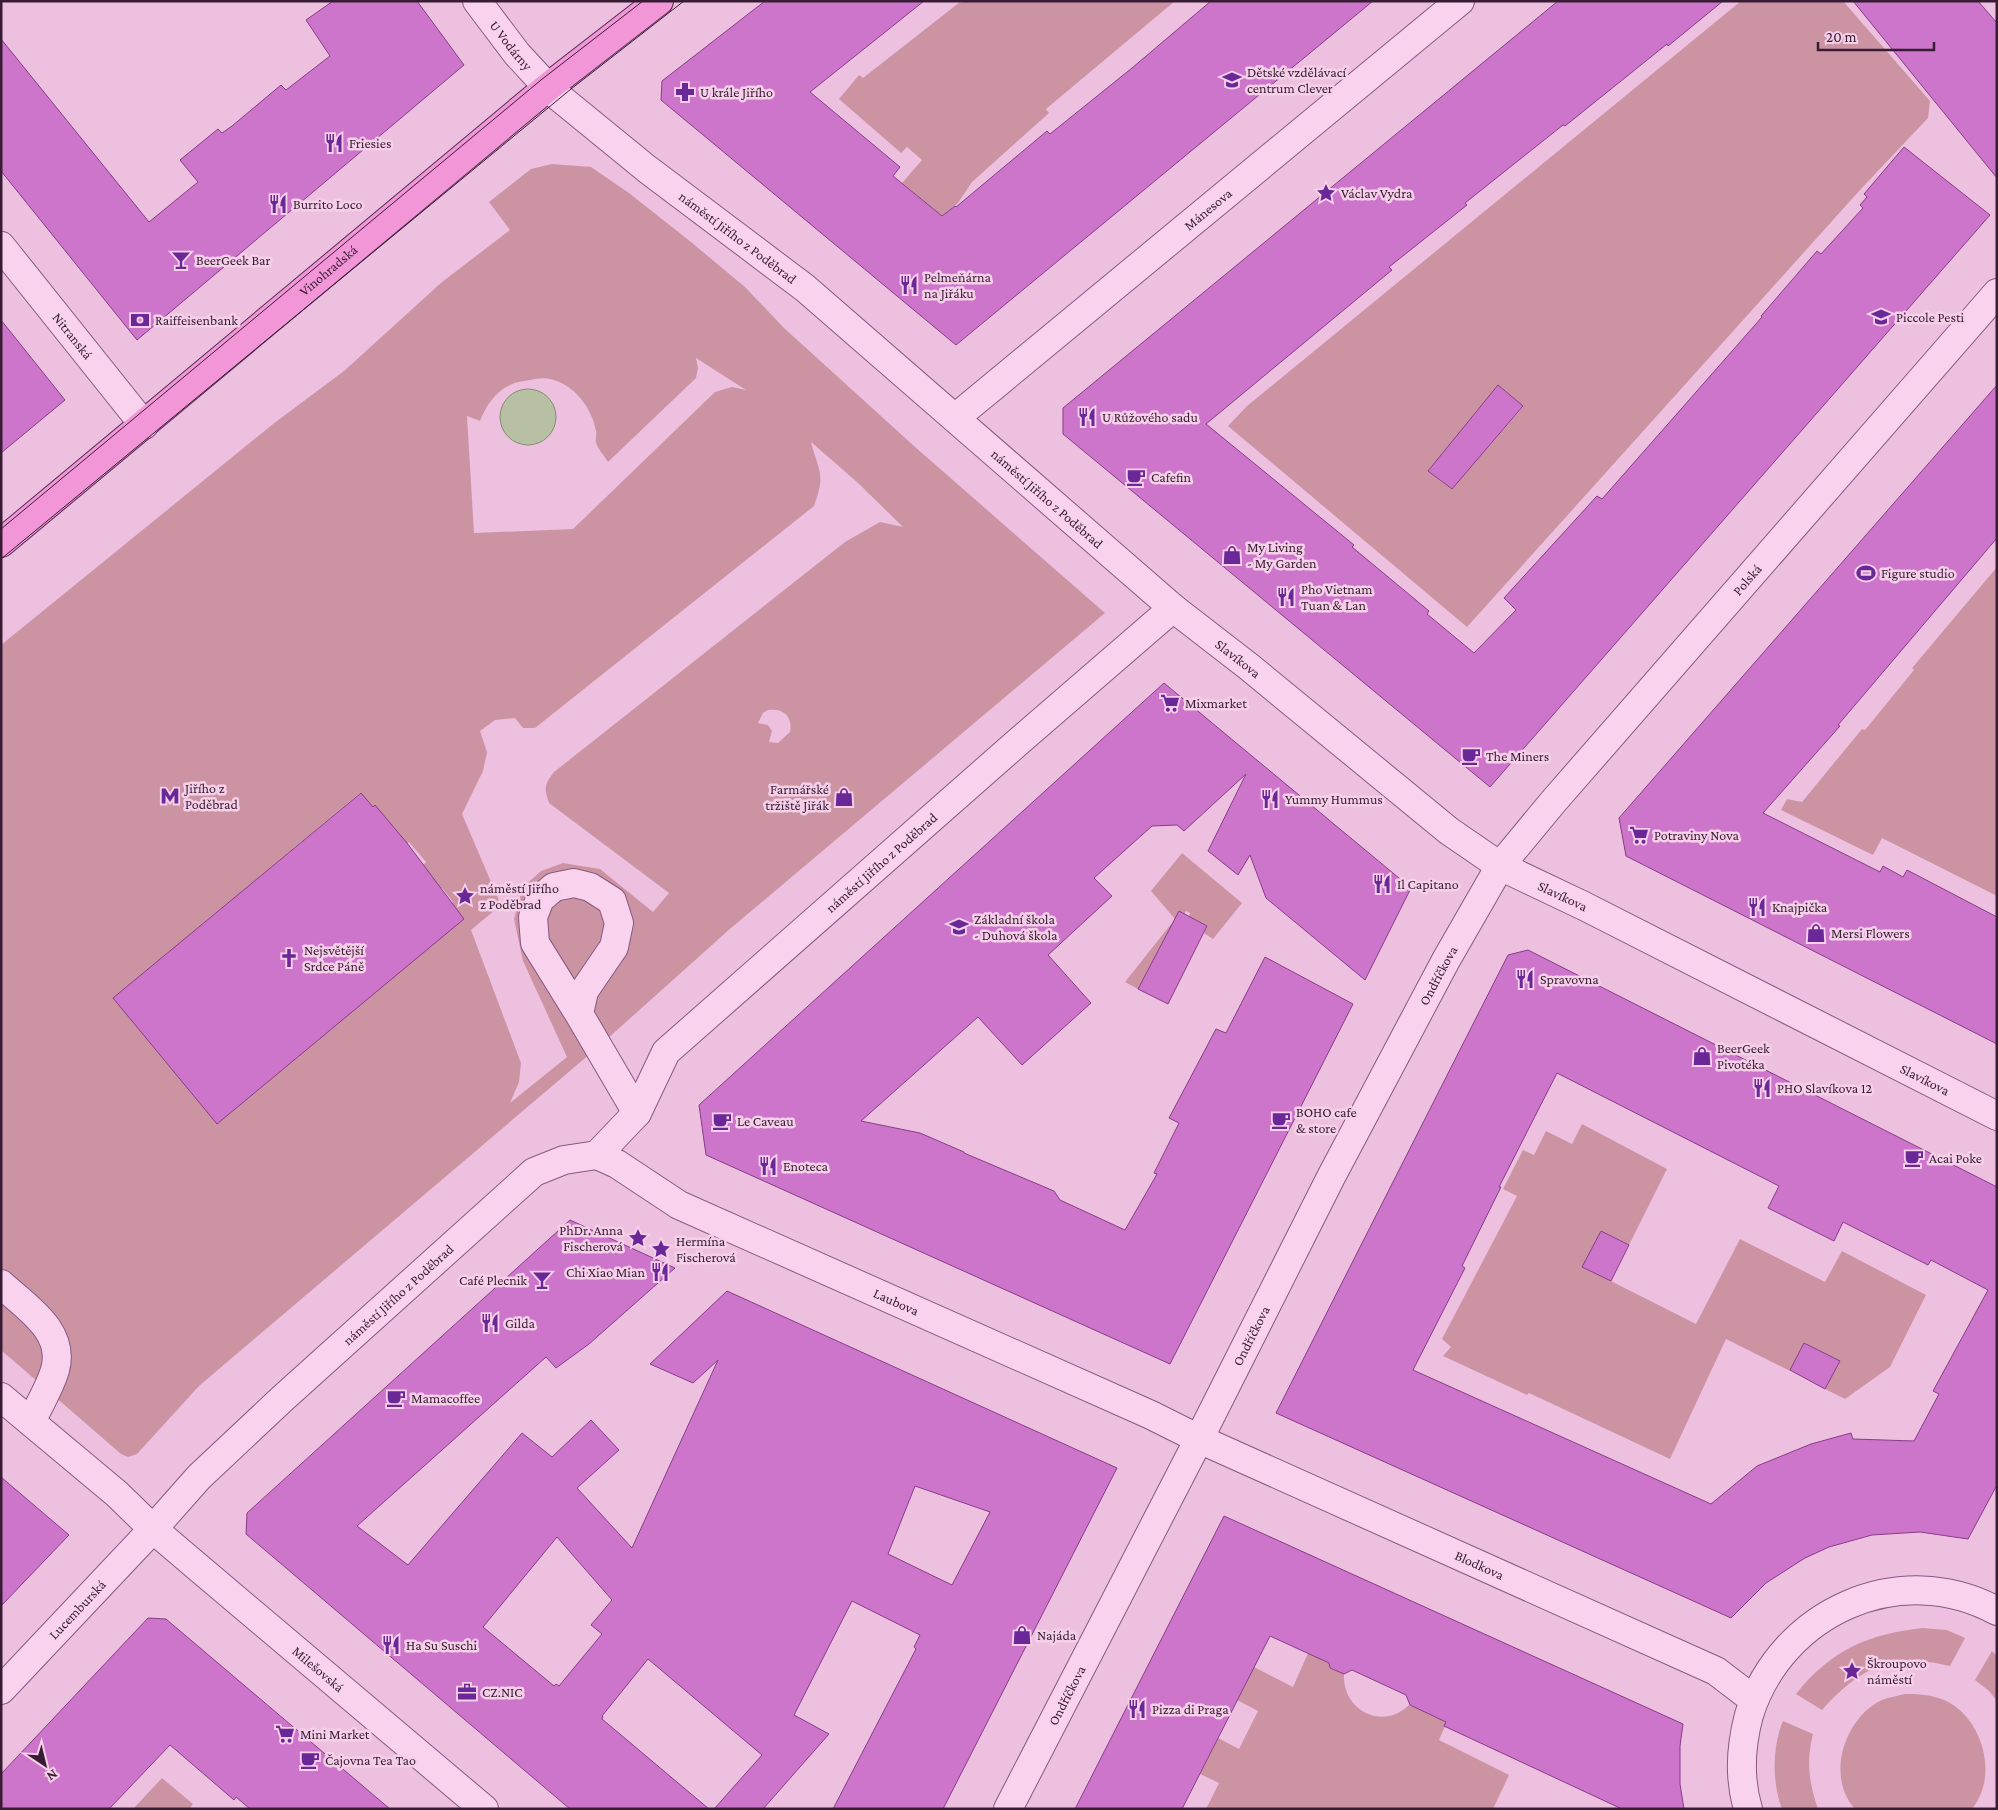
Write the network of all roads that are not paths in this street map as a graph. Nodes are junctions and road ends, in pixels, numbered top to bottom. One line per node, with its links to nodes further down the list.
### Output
1 (477, 1): 4 (street, U Vodárny)
2 (659, 1): 4 (main road, Vinohradská)
3 (1460, 1): 7 (street, Mánesova)
4 (548, 87): 7 (street, náměstí Jiřího z Poděbrad); 8 (main road, Vinohradská)
5 (1, 246): 8 (street, Nitranská)
6 (1997, 293): 11 (street, Polská)
7 (955, 418): 10 (street, náměstí Jiřího z Poděbrad)
8 (144, 425): 9 (main road, Vinohradská)
9 (1, 543)
10 (1173, 608): 11 (street, Slavíkova); 13 (street, náměstí Jiřího z Poděbrad)
11 (1500, 866): 14 (street, Slavíkova); 19 (street, Ondříčkova)
12 (579, 1014): 13 (street)
13 (637, 1113): 15 (street, náměstí Jiřího z Poděbrad)
14 (1997, 1116)
15 (597, 1154): 19 (street, Laubova); 20 (street, náměstí Jiřího z Poděbrad)
16 (1, 1284): 18 (street)
17 (1, 1397): 18 (street)
18 (31, 1422): 20 (street)
19 (1199, 1439): 23 (street, Blodkova); 25 (street, Ondříčkova)
20 (153, 1529): 22 (street, Lucemburská); 24 (street, Milešovská)
21 (1994, 1604): 23 (street)
22 (1, 1690)
23 (1754, 1700): 26 (street)
24 (480, 1808)
25 (1008, 1809)
26 (1748, 1809)

